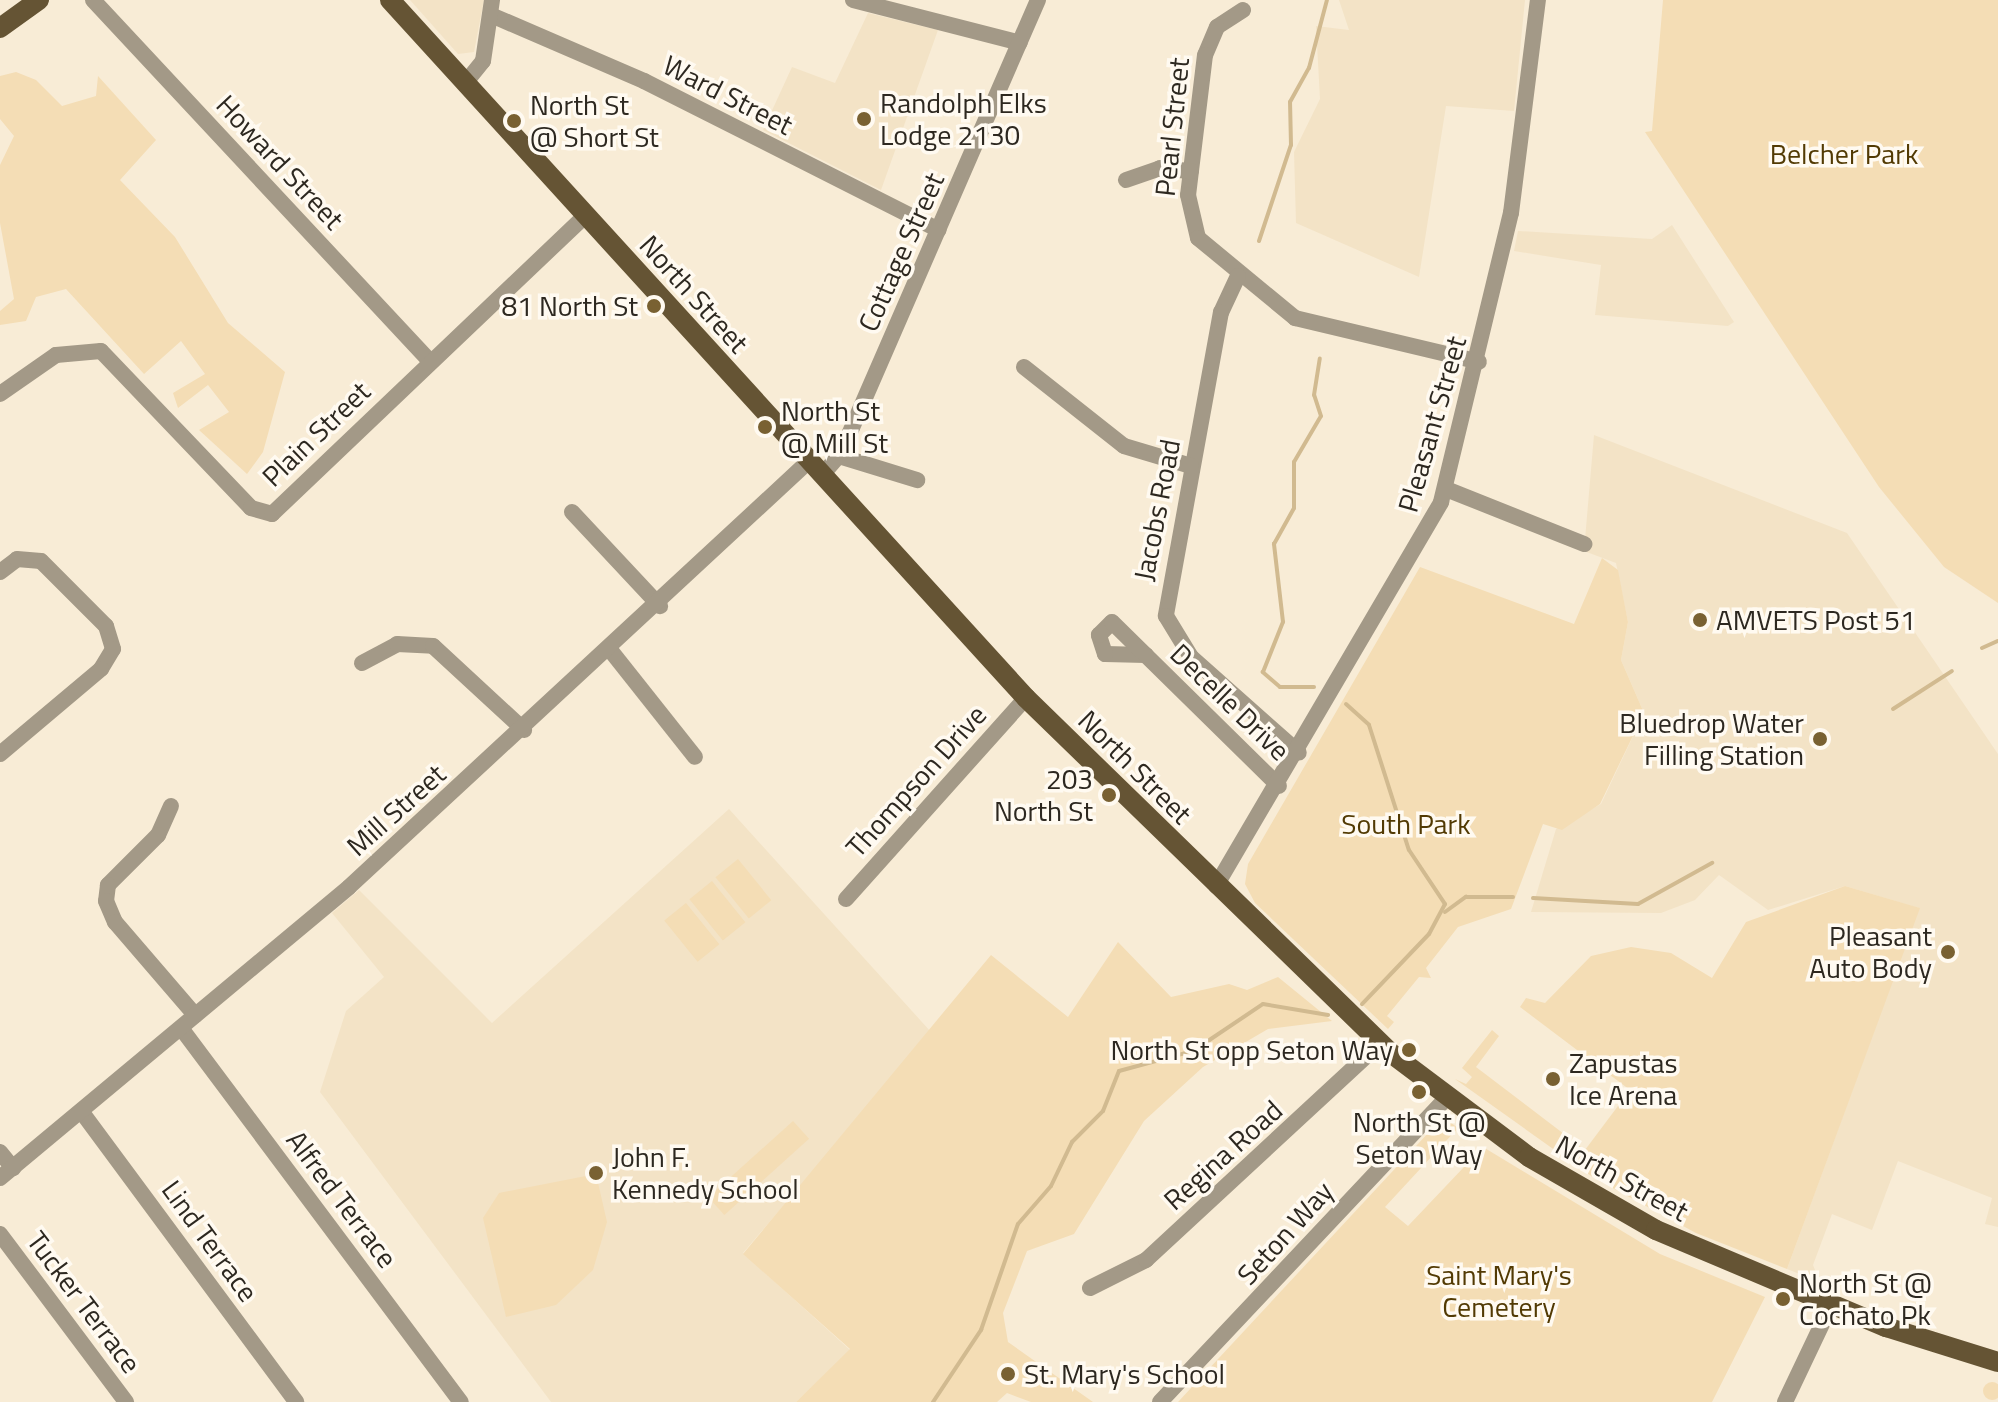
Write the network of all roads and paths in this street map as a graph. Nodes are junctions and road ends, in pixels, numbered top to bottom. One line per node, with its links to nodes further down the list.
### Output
1 (39, 0): 9 (main road)
2 (93, 0): 17 (street, Howard Street)
3 (390, 0): 11 (main road, North Street)
4 (853, 0): 10 (street)
5 (1038, 0): 10 (street, Cottage Street)
6 (1538, 0): 18 (street, Pleasant Street)
7 (491, 7): 11 (street); 15 (street, Ward Street)
8 (1243, 10): 12 (street, Pearl Street)
9 (0, 28)
10 (1020, 43): 15 (street, Cottage Street)
11 (466, 82): 14 (main road, North Street)
12 (1191, 171): 13 (street); 16 (street, Pearl Street)
13 (1126, 180)
14 (585, 216): 17 (street, Plain Street); 23 (main road, North Street)
15 (939, 230): 21 (street, Cottage Street)
16 (1238, 276): 18 (street, Pearl Street); 22 (street, Jacobs Road)
17 (429, 360): 20 (street, Plain Street)
18 (1479, 362): 25 (street, Pleasant Street)
19 (1024, 367): 22 (street)
20 (0, 394)
21 (839, 456): 23 (street, Cottage Street); 24 (street)
22 (1191, 466): 35 (street, Jacobs Road)
23 (816, 468): 29 (street, Mill Street); 33 (main road, North Street)
24 (917, 480)
25 (1446, 489): 27 (street); 35 (street, Pleasant Street)
26 (572, 512): 29 (street)
27 (1584, 544)
28 (0, 572): 36 (street)
29 (660, 606): 30 (street, Mill Street)
30 (611, 651): 34 (street, Mill Street); 37 (street)
31 (1146, 655): 31 (street, Decelle Drive); 38 (street, Decelle Drive)
32 (362, 663): 34 (street)
33 (1026, 698): 40 (main road, North Street); 41 (street, Thompson Drive)
34 (524, 730): 42 (street, Mill Street)
35 (1299, 753): 38 (street, Pleasant Street)
36 (0, 754)
37 (695, 757)
38 (1279, 786): 40 (street, Pleasant Street)
39 (171, 806): 42 (street)
40 (1216, 886): 44 (main road, North Street)
41 (846, 899)
42 (195, 1015): 43 (street, Mill Street)
43 (181, 1028): 46 (street, Mill Street); 55 (street, Alfred Terrace)
44 (1380, 1043): 45 (main road, North Street); 50 (street, Regina Road)
45 (1447, 1097): 51 (main road, North Street); 56 (street, Seton Way)
46 (81, 1111): 48 (street, Mill Street); 54 (street, Lind Terrace)
47 (0, 1152): 48 (street)
48 (6, 1173)
49 (0, 1234): 53 (street, Tucker Terrace)
50 (1090, 1288)
51 (1831, 1305): 52 (main road, North Street); 57 (street)
52 (1998, 1362)
53 (126, 1402)
54 (296, 1402)
55 (461, 1402)
56 (1160, 1402)
57 (1785, 1402)

